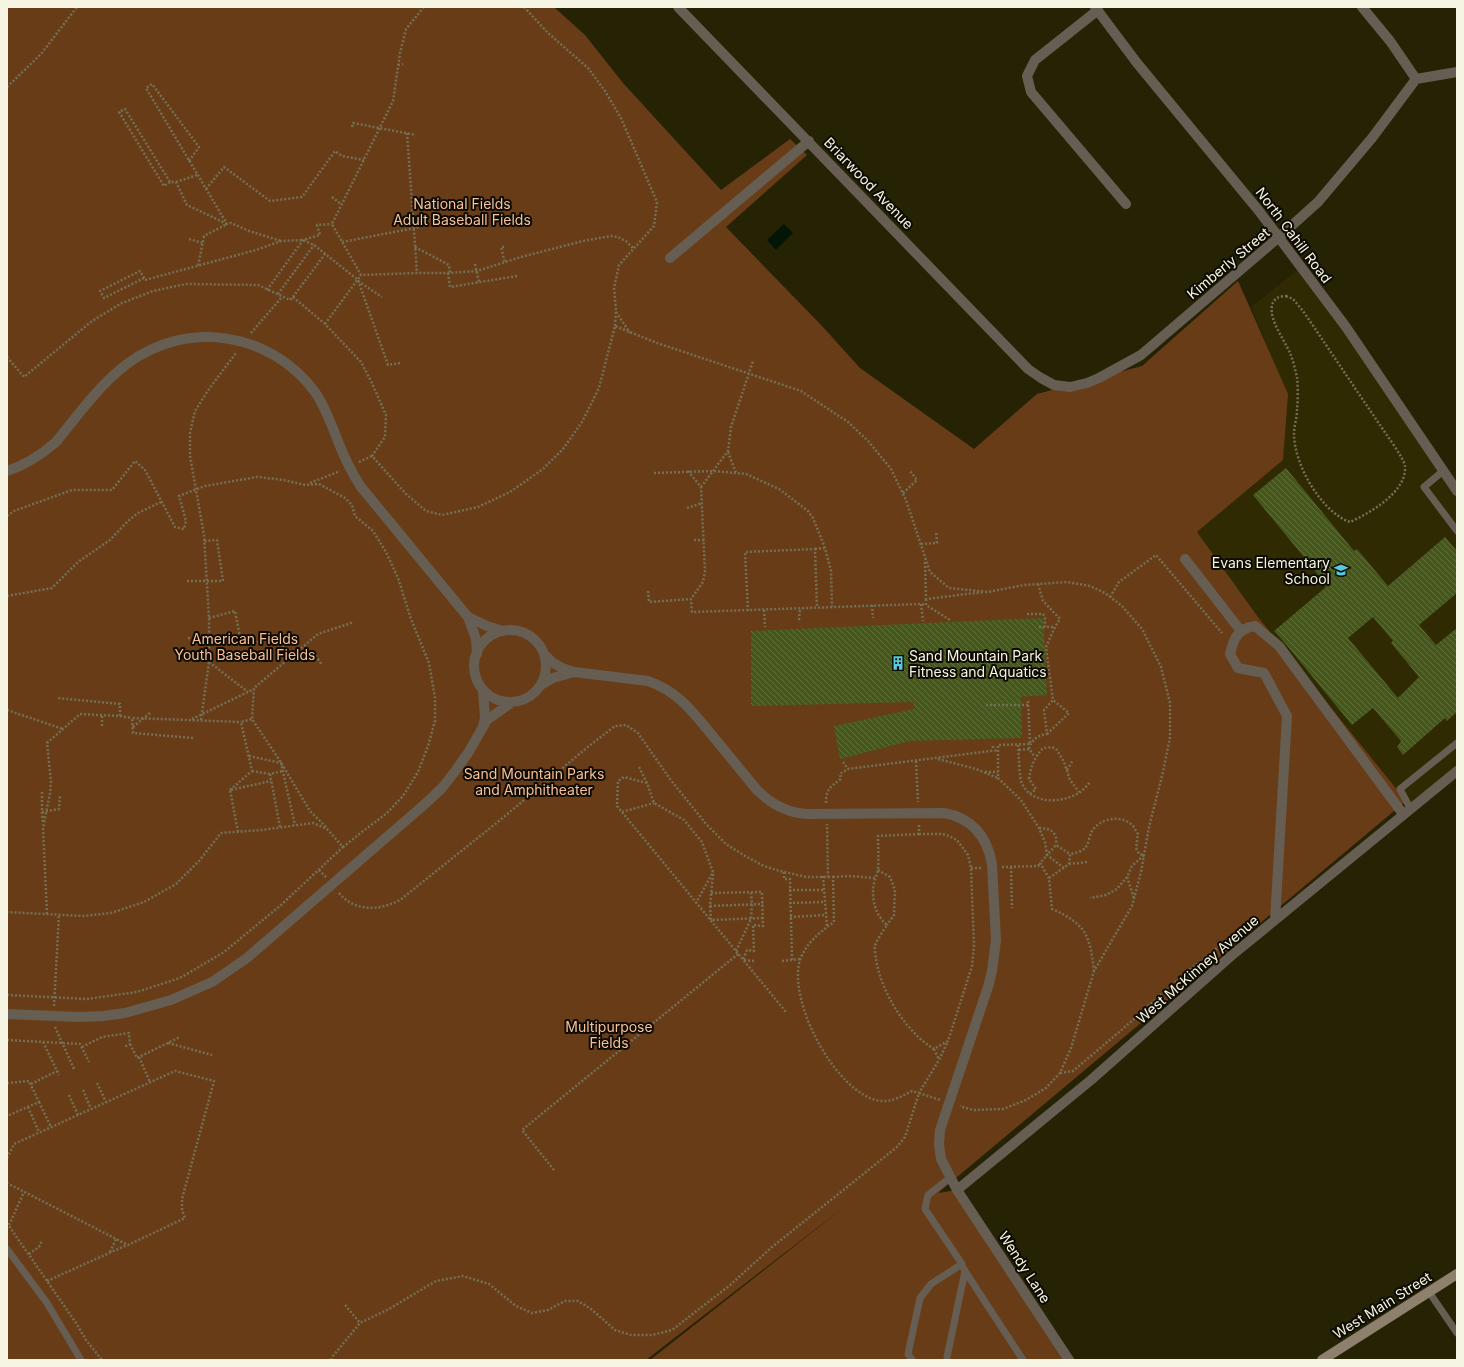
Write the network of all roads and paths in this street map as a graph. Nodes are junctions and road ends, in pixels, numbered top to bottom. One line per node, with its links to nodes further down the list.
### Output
1 (77, 7): 11 (path)
2 (424, 7): 8 (path)
3 (524, 7): 39 (path)
4 (678, 7): 16 (street, Briarwood Avenue)
5 (1362, 7): 10 (street)
6 (1096, 9): 25 (street); 30 (street, North Cahill Road)
7 (403, 64): 8 (path)
8 (398, 65): 13 (path)
9 (1457, 72): 10 (street)
10 (1416, 79): 30 (street, Kimberly Street)
11 (7, 87)
12 (352, 127): 13 (path)
13 (379, 127): 14 (path); 17 (path)
14 (406, 133): 15 (path); 29 (path)
15 (416, 135)
16 (809, 141): 41 (street); 67 (street, Briarwood Avenue)
17 (364, 160): 22 (path); 24 (path)
18 (189, 161): 18 (path); 19 (path)
19 (197, 175): 21 (path); 22 (path)
20 (170, 182): 20 (path); 21 (path)
21 (176, 182): 26 (path)
22 (206, 189): 26 (path)
23 (332, 197): 24 (path)
24 (341, 204): 27 (path)
25 (1126, 204)
26 (227, 224): 33 (path); 35 (path)
27 (332, 224): 32 (path); 34 (path)
28 (420, 227): 29 (path)
29 (414, 228): 34 (path); 37 (path)
30 (1279, 237): 67 (street, Kimberly Street); 70 (street, North Cahill Road)
31 (189, 239): 35 (path)
32 (303, 240): 33 (path); 36 (path); 53 (path)
33 (281, 241): 44 (path)
34 (342, 242): 48 (path)
35 (203, 243): 44 (path)
36 (314, 246): 40 (path); 54 (path)
37 (415, 247): 46 (path); 47 (path)
38 (504, 247): 42 (path)
39 (634, 249): 42 (path); 58 (path)
40 (325, 254): 51 (path); 55 (path)
41 (670, 258)
42 (505, 263): 45 (path)
43 (475, 264): 45 (path)
44 (198, 266): 50 (path)
45 (477, 271): 47 (path); 52 (path)
46 (417, 272): 47 (path); 48 (path)
47 (449, 273): 52 (path)
48 (361, 275): 51 (path)
49 (517, 276): 52 (path)
50 (144, 278): 50 (path)
51 (358, 280): 56 (path); 59 (path); 65 (path)
52 (479, 282)
53 (267, 290): 54 (path); 63 (path)
54 (278, 294): 57 (path)
55 (293, 296): 57 (path); 59 (path)
56 (382, 297)
57 (282, 298): 62 (path)
58 (616, 311): 60 (path); 61 (path)
59 (325, 324): 60 (path)
60 (615, 326): 61 (path)
61 (631, 333): 66 (path)
62 (244, 342): 71 (street); 77 (path); 113 (street)
63 (7, 357)
64 (753, 361): 66 (path)
65 (400, 363)
66 (749, 373): 68 (path); 79 (path)
67 (1041, 378)
68 (728, 451): 69 (path); 75 (path)
69 (714, 470): 72 (path); 75 (path); 76 (path)
70 (1443, 470): 78 (street, North Cahill Road); 86 (lane)
71 (7, 471)
72 (688, 471): 74 (path); 76 (path)
73 (910, 471): 79 (path)
74 (654, 473)
75 (736, 473): 91 (path)
76 (701, 487): 81 (path)
77 (196, 490): 80 (path); 89 (path); 211 (path)
78 (1457, 491)
79 (903, 493): 90 (path)
80 (161, 502): 83 (path); 100 (path)
81 (702, 503): 82 (path); 88 (path)
82 (687, 508)
83 (7, 516)
84 (1350, 522): 84 (path)
85 (936, 531): 90 (path)
86 (1457, 531)
87 (694, 540): 88 (path)
88 (704, 540): 102 (path)
89 (204, 541): 96 (path); 96 (path)
90 (921, 544): 93 (path)
91 (825, 548): 92 (path); 108 (path)
92 (815, 549): 107 (path); 110 (path)
93 (925, 558): 99 (path); 103 (path)
94 (1185, 559): 124 (street)
95 (187, 581): 96 (path)
96 (207, 582): 114 (path)
97 (1038, 584): 99 (path); 101 (path); 123 (path)
98 (648, 591): 102 (path)
99 (988, 592): 103 (path)
100 (7, 596)
101 (1110, 597): 126 (path); 214 (path)
102 (691, 598): 110 (path)
103 (926, 599): 106 (path)
104 (921, 604): 105 (path); 106 (path); 118 (path)
105 (872, 605): 108 (path); 115 (path)
106 (926, 605): 117 (path)
107 (817, 607): 108 (path); 109 (path)
108 (832, 607)
109 (800, 608): 111 (path); 116 (path)
110 (748, 610): 111 (path)
111 (764, 610): 120 (path)
112 (1027, 614): 122 (path)
113 (468, 617): 125 (street); 130 (street)
114 (209, 618): 128 (path); 132 (path)
115 (873, 618)
116 (799, 620)
117 (950, 620)
118 (923, 621)
119 (354, 622): 129 (path)
120 (765, 627)
121 (1039, 627): 122 (path)
122 (1045, 627): 123 (path)
123 (1055, 627): 141 (path)
124 (1241, 630): 198 (street); 254 (street)
125 (503, 631): 130 (street); 131 (street)
126 (1222, 633)
127 (188, 638): 128 (path)
128 (210, 638): 133 (path)
129 (297, 652): 132 (path); 134 (path)
130 (476, 654): 138 (street)
131 (544, 654): 135 (street); 136 (street)
132 (286, 661): 137 (path)
133 (209, 662): 139 (path); 148 (path)
134 (322, 666)
135 (574, 672): 136 (street); 202 (street, Wendy Lane)
136 (541, 685): 143 (street)
137 (254, 688): 139 (path); 153 (path)
138 (483, 691): 143 (street); 158 (street)
139 (248, 692): 148 (path)
140 (57, 698): 150 (path)
141 (1053, 700): 161 (path); 161 (path)
142 (1028, 701): 145 (path)
143 (511, 702): 158 (street)
144 (986, 705): 145 (path)
145 (1029, 705): 164 (path)
146 (7, 710): 160 (path)
147 (151, 712): 152 (path)
148 (201, 714): 154 (path); 155 (path)
149 (102, 715): 150 (path); 157 (path); 160 (path)
150 (120, 716): 151 (path)
151 (132, 718): 152 (path); 159 (path)
152 (143, 718): 154 (path); 159 (path)
153 (252, 719): 156 (path); 177 (path)
154 (191, 720): 155 (path)
155 (201, 720): 156 (path)
156 (241, 722): 171 (path)
157 (102, 726)
158 (483, 727): 232 (street)
159 (133, 728): 162 (path)
160 (63, 729): 197 (path)
161 (1047, 734): 164 (path)
162 (193, 738)
163 (1457, 743): 198 (lane)
164 (1030, 744): 165 (path); 167 (path)
165 (1018, 745): 169 (path); 170 (path)
166 (993, 746): 168 (path)
167 (1029, 749): 170 (path); 172 (path)
168 (993, 750): 169 (path); 173 (path)
169 (998, 750): 185 (path)
170 (1019, 750): 194 (path)
171 (249, 756): 177 (path); 180 (path)
172 (1035, 757): 182 (path); 194 (path)
173 (930, 759): 175 (path); 184 (path)
174 (1073, 760): 182 (path)
175 (916, 761): 179 (path); 201 (path)
176 (843, 762): 179 (path)
177 (281, 763): 181 (path); 207 (path)
178 (639, 767): 190 (path)
179 (848, 769): 202 (path)
180 (252, 771): 186 (path); 191 (path)
181 (283, 771): 186 (path); 203 (path)
182 (1067, 771): 193 (path)
183 (1457, 771): 198 (street, West McKinney Avenue)
184 (985, 772): 185 (path); 187 (path)
185 (998, 772): 187 (path)
186 (270, 774): 188 (path)
187 (998, 778): 206 (path)
188 (271, 781): 191 (path); 204 (path)
189 (1090, 782): 193 (path)
190 (647, 783): 196 (path); 200 (path)
191 (230, 790): 208 (path)
192 (42, 792): 199 (path)
193 (1079, 792): 194 (path)
194 (1030, 794)
195 (60, 795): 197 (path)
196 (654, 803): 200 (path); 224 (path)
197 (46, 811): 199 (path); 205 (path)
198 (1406, 811): 254 (street, West McKinney Avenue)
199 (42, 812): 205 (path)
200 (622, 812): 240 (path)
201 (919, 813): 202 (street, Wendy Lane); 209 (path); 218 (street, Wendy Lane)
202 (826, 815): 227 (path)
203 (295, 826): 204 (path); 207 (path)
204 (280, 827): 208 (path)
205 (43, 828): 247 (path)
206 (1039, 828): 210 (path); 213 (path)
207 (327, 829): 211 (path)
208 (238, 832): 248 (path)
209 (919, 834): 220 (path); 223 (path)
210 (1056, 845): 212 (path); 213 (path)
211 (343, 847): 222 (path)
212 (1070, 854): 214 (path); 217 (path)
213 (1047, 855): 216 (path); 221 (path)
214 (1144, 855): 229 (path); 238 (path)
215 (1088, 862): 217 (path)
216 (1040, 863): 219 (path); 231 (path)
217 (1069, 864): 221 (path)
218 (992, 867): 219 (path); 220 (path); 298 (street, Wendy Lane)
219 (1011, 867): 245 (path)
220 (970, 868): 273 (path)
221 (1064, 868): 231 (path)
222 (319, 870): 232 (path); 267 (path)
223 (878, 870): 230 (path); 255 (path)
224 (713, 872): 236 (path); 240 (path)
225 (784, 872): 226 (path); 232 (path); 233 (path)
226 (823, 876): 227 (path); 234 (path)
227 (828, 877): 228 (path)
228 (832, 877): 230 (path); 256 (path)
229 (1126, 877): 237 (path); 238 (path)
230 (875, 878): 255 (path)
231 (1049, 878): 265 (path)
232 (332, 884): 270 (street)
233 (789, 890): 234 (path); 241 (path)
234 (824, 890): 239 (path)
235 (751, 892): 236 (path); 242 (path); 243 (path)
236 (710, 893): 244 (path)
237 (1090, 898)
238 (1134, 898): 265 (path)
239 (825, 902): 241 (path); 249 (path)
240 (696, 903): 253 (path)
241 (789, 903): 250 (path)
242 (763, 904): 243 (path); 251 (path)
243 (752, 905): 244 (path); 252 (path)
244 (710, 906): 253 (path)
245 (1012, 908)
246 (7, 912): 247 (path)
247 (47, 914): 248 (path)
248 (59, 914): 267 (path)
249 (826, 915): 250 (path); 256 (path)
250 (790, 917): 262 (path)
251 (763, 918): 252 (path); 261 (path)
252 (751, 919): 253 (path); 258 (path)
253 (711, 920): 258 (path)
254 (1275, 920): 257 (street, West McKinney Avenue)
255 (887, 925): 280 (path)
256 (827, 927): 260 (path)
257 (1257, 934): 287 (path); 309 (street, West McKinney Avenue)
258 (736, 951): 259 (path)
259 (738, 954): 261 (path); 306 (path)
260 (800, 959): 262 (path); 294 (path)
261 (743, 960): 263 (path); 268 (path)
262 (792, 960): 264 (path)
263 (754, 961)
264 (782, 961)
265 (1094, 971): 287 (path)
266 (7, 995): 267 (path)
267 (54, 998): 270 (path)
268 (786, 1012)
269 (7, 1014): 270 (street)
270 (54, 1016): 275 (path)
271 (180, 1038): 276 (path)
272 (7, 1040): 274 (path)
273 (948, 1041): 280 (path); 283 (path)
274 (43, 1042): 275 (path); 286 (path)
275 (62, 1042): 278 (path); 285 (path)
276 (167, 1043): 281 (path); 282 (path)
277 (130, 1044): 278 (path); 279 (path); 282 (path)
278 (82, 1047): 284 (path)
279 (124, 1047)
280 (934, 1049): 283 (path)
281 (212, 1055)
282 (139, 1057): 290 (path)
283 (939, 1060): 294 (path)
284 (89, 1062)
285 (74, 1069)
286 (57, 1071): 288 (path); 292 (path)
287 (1060, 1073): 298 (path)
288 (59, 1075)
289 (7, 1082): 292 (path)
290 (150, 1082): 297 (path); 314 (path)
291 (97, 1083): 297 (path)
292 (31, 1084): 296 (path)
293 (83, 1090): 300 (path)
294 (919, 1093): 298 (path); 324 (path)
295 (69, 1095): 301 (path)
296 (39, 1102): 299 (path); 303 (path)
297 (106, 1102): 300 (path)
298 (948, 1103): 307 (street, Wendy Lane)
299 (28, 1106): 302 (path); 304 (path)
300 (91, 1109): 301 (path)
301 (78, 1115): 303 (path)
302 (7, 1116)
303 (52, 1127): 304 (path)
304 (38, 1132): 305 (path)
305 (7, 1158)
306 (554, 1170)
307 (951, 1177): 309 (street, Wendy Lane); 318 (lane)
308 (7, 1183): 310 (path)
309 (958, 1190): 332 (street, Wendy Lane)
310 (24, 1192): 311 (path); 312 (path)
311 (8, 1224): 317 (path)
312 (116, 1239): 314 (path); 316 (path)
313 (42, 1240): 317 (path)
314 (128, 1245): 316 (path)
315 (7, 1249): 327 (lane)
316 (110, 1253): 321 (path)
317 (29, 1254): 321 (path)
318 (962, 1264): 319 (lane); 330 (lane)
319 (965, 1271): 326 (lane); 331 (lane)
320 (1457, 1274): 322 (main road, West Main Street)
321 (47, 1281): 328 (path)
322 (1429, 1292): 325 (lane); 333 (main road, West Main Street)
323 (346, 1305): 324 (path)
324 (360, 1323): 329 (path)
325 (1457, 1334)
326 (947, 1357)
327 (81, 1360)
328 (102, 1360)
329 (331, 1360)
330 (912, 1360)
331 (1023, 1360)
332 (1069, 1360)
333 (1322, 1360)

